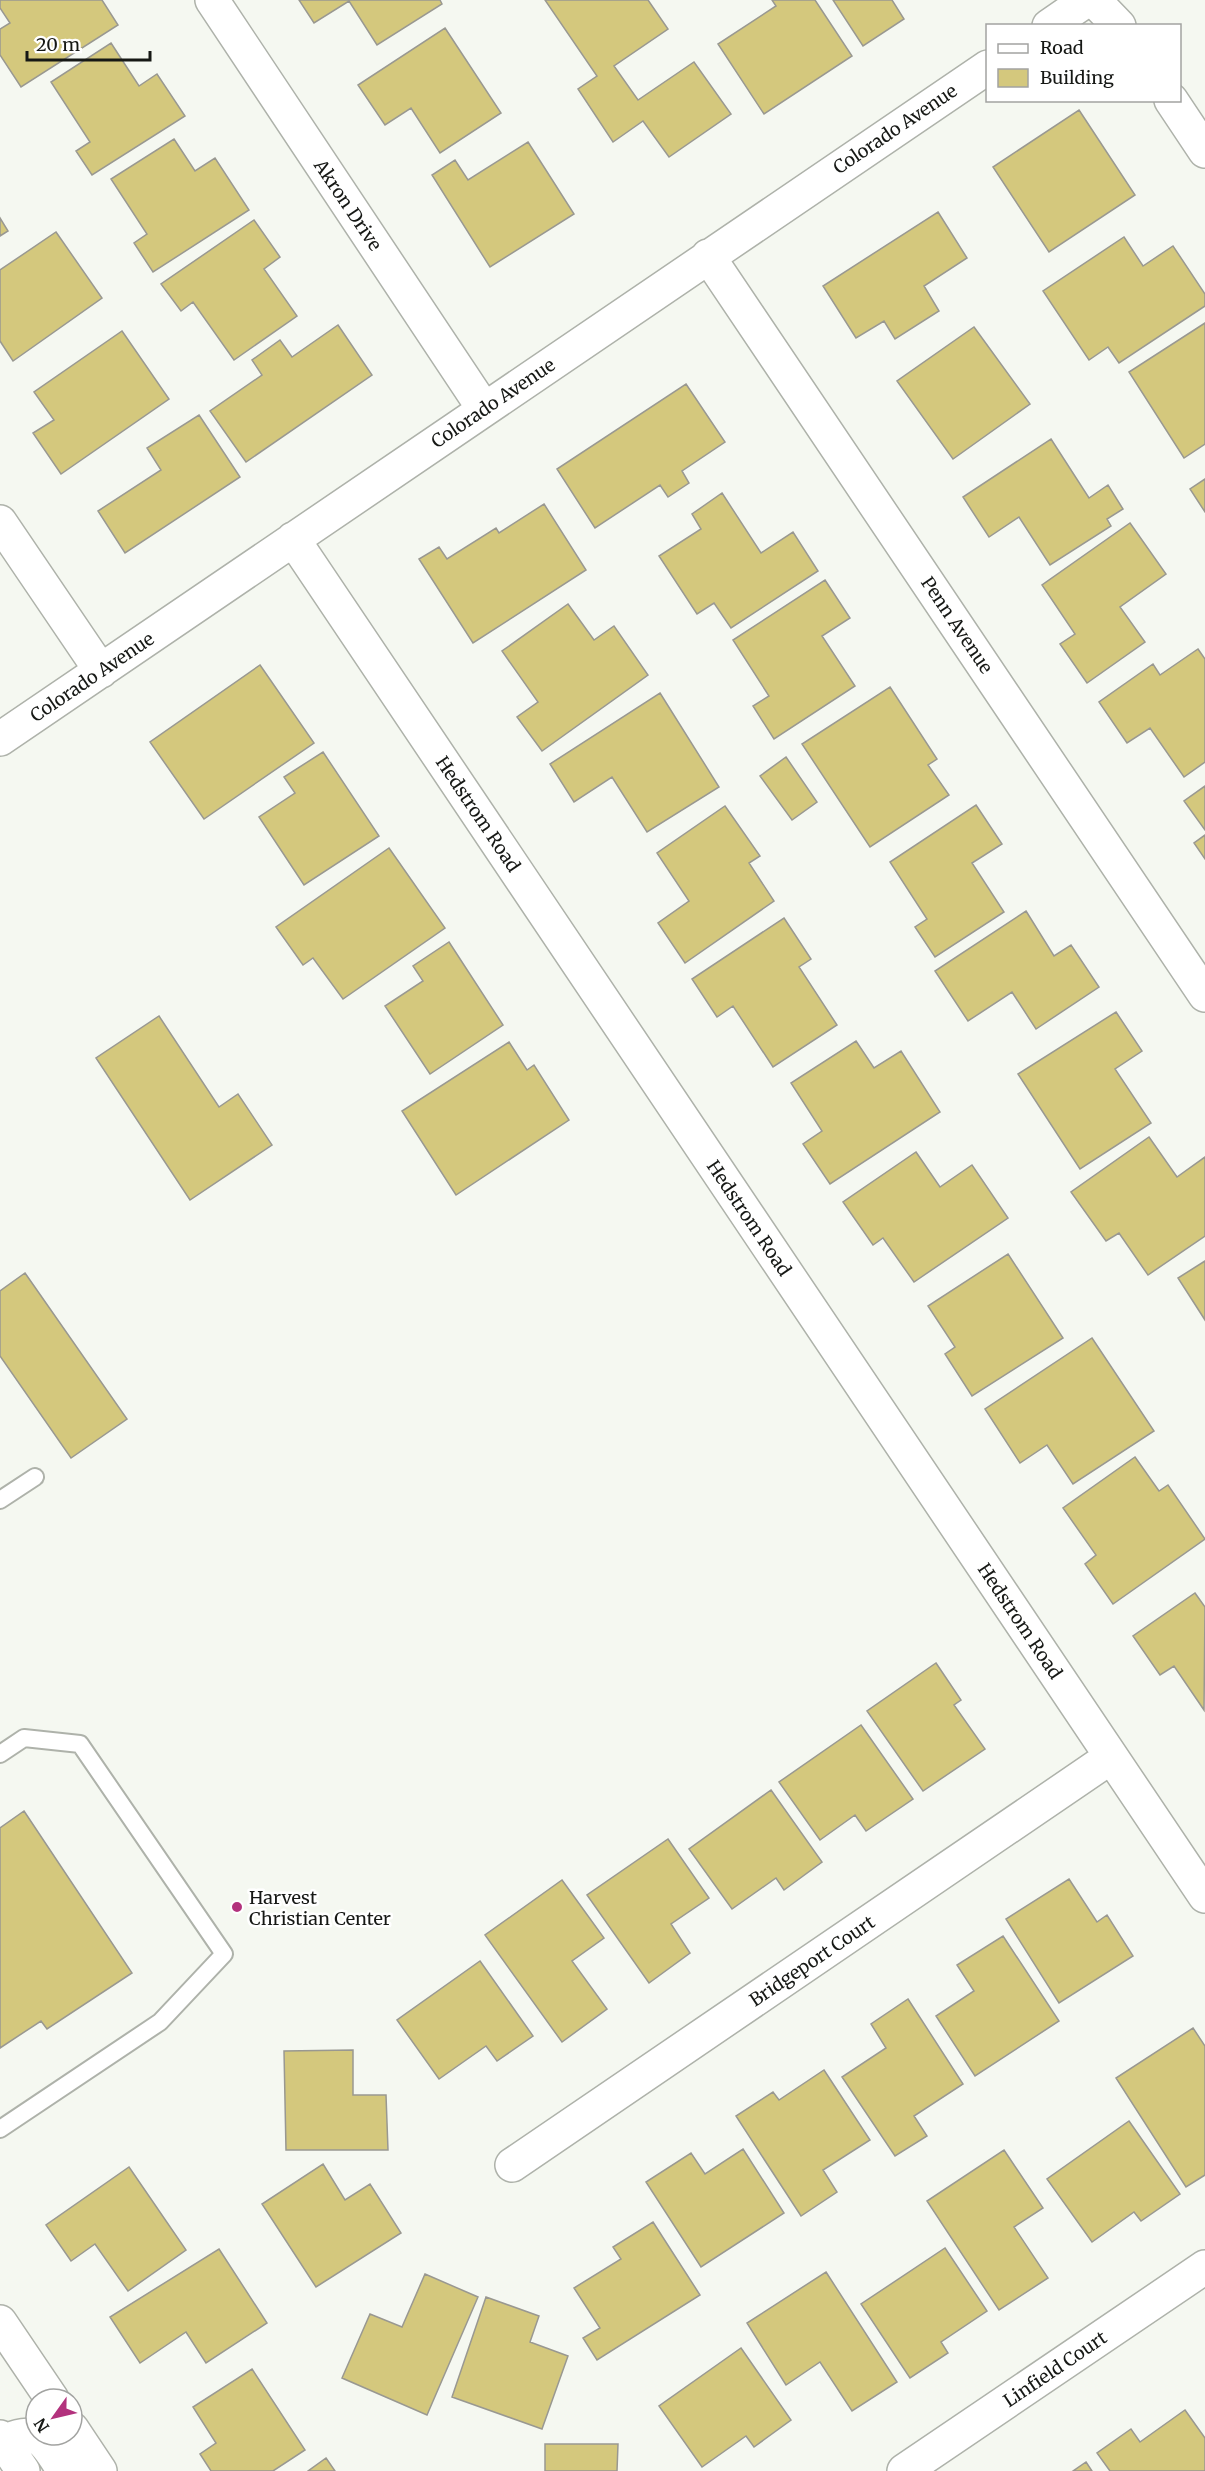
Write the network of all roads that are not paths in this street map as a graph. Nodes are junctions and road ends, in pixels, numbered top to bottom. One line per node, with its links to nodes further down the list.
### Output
1 (212, 0): 10 (street, Akron Drive)
2 (1087, 0): 4 (street)
3 (1094, 0): 5 (street)
4 (1052, 24)
5 (1117, 24)
6 (986, 68): 9 (street, Colorado Avenue)
7 (1172, 102): 8 (street)
8 (1205, 151)
9 (708, 256): 10 (street, Colorado Avenue); 15 (street, Penn Avenue)
10 (484, 409): 12 (street, Colorado Avenue)
11 (0, 522): 13 (street)
12 (292, 539): 13 (street, Colorado Avenue); 19 (street, Hedstrom Road)
13 (101, 671): 14 (street, Colorado Avenue)
14 (0, 739)
15 (1205, 995)
16 (35, 1477): 17 (lane)
17 (0, 1500)
18 (0, 1754): 21 (lane)
19 (1111, 1757): 20 (street, Hedstrom Road); 22 (street, Bridgeport Court)
20 (1205, 1896)
21 (0, 2130)
22 (512, 2165)
23 (1205, 2266): 31 (street, Linfield Court)
24 (0, 2322): 25 (street)
25 (44, 2387)
26 (2, 2440): 28 (street); 29 (street)
27 (84, 2447): 30 (street)
28 (23, 2471)
29 (64, 2471)
30 (100, 2471)
31 (904, 2471)

